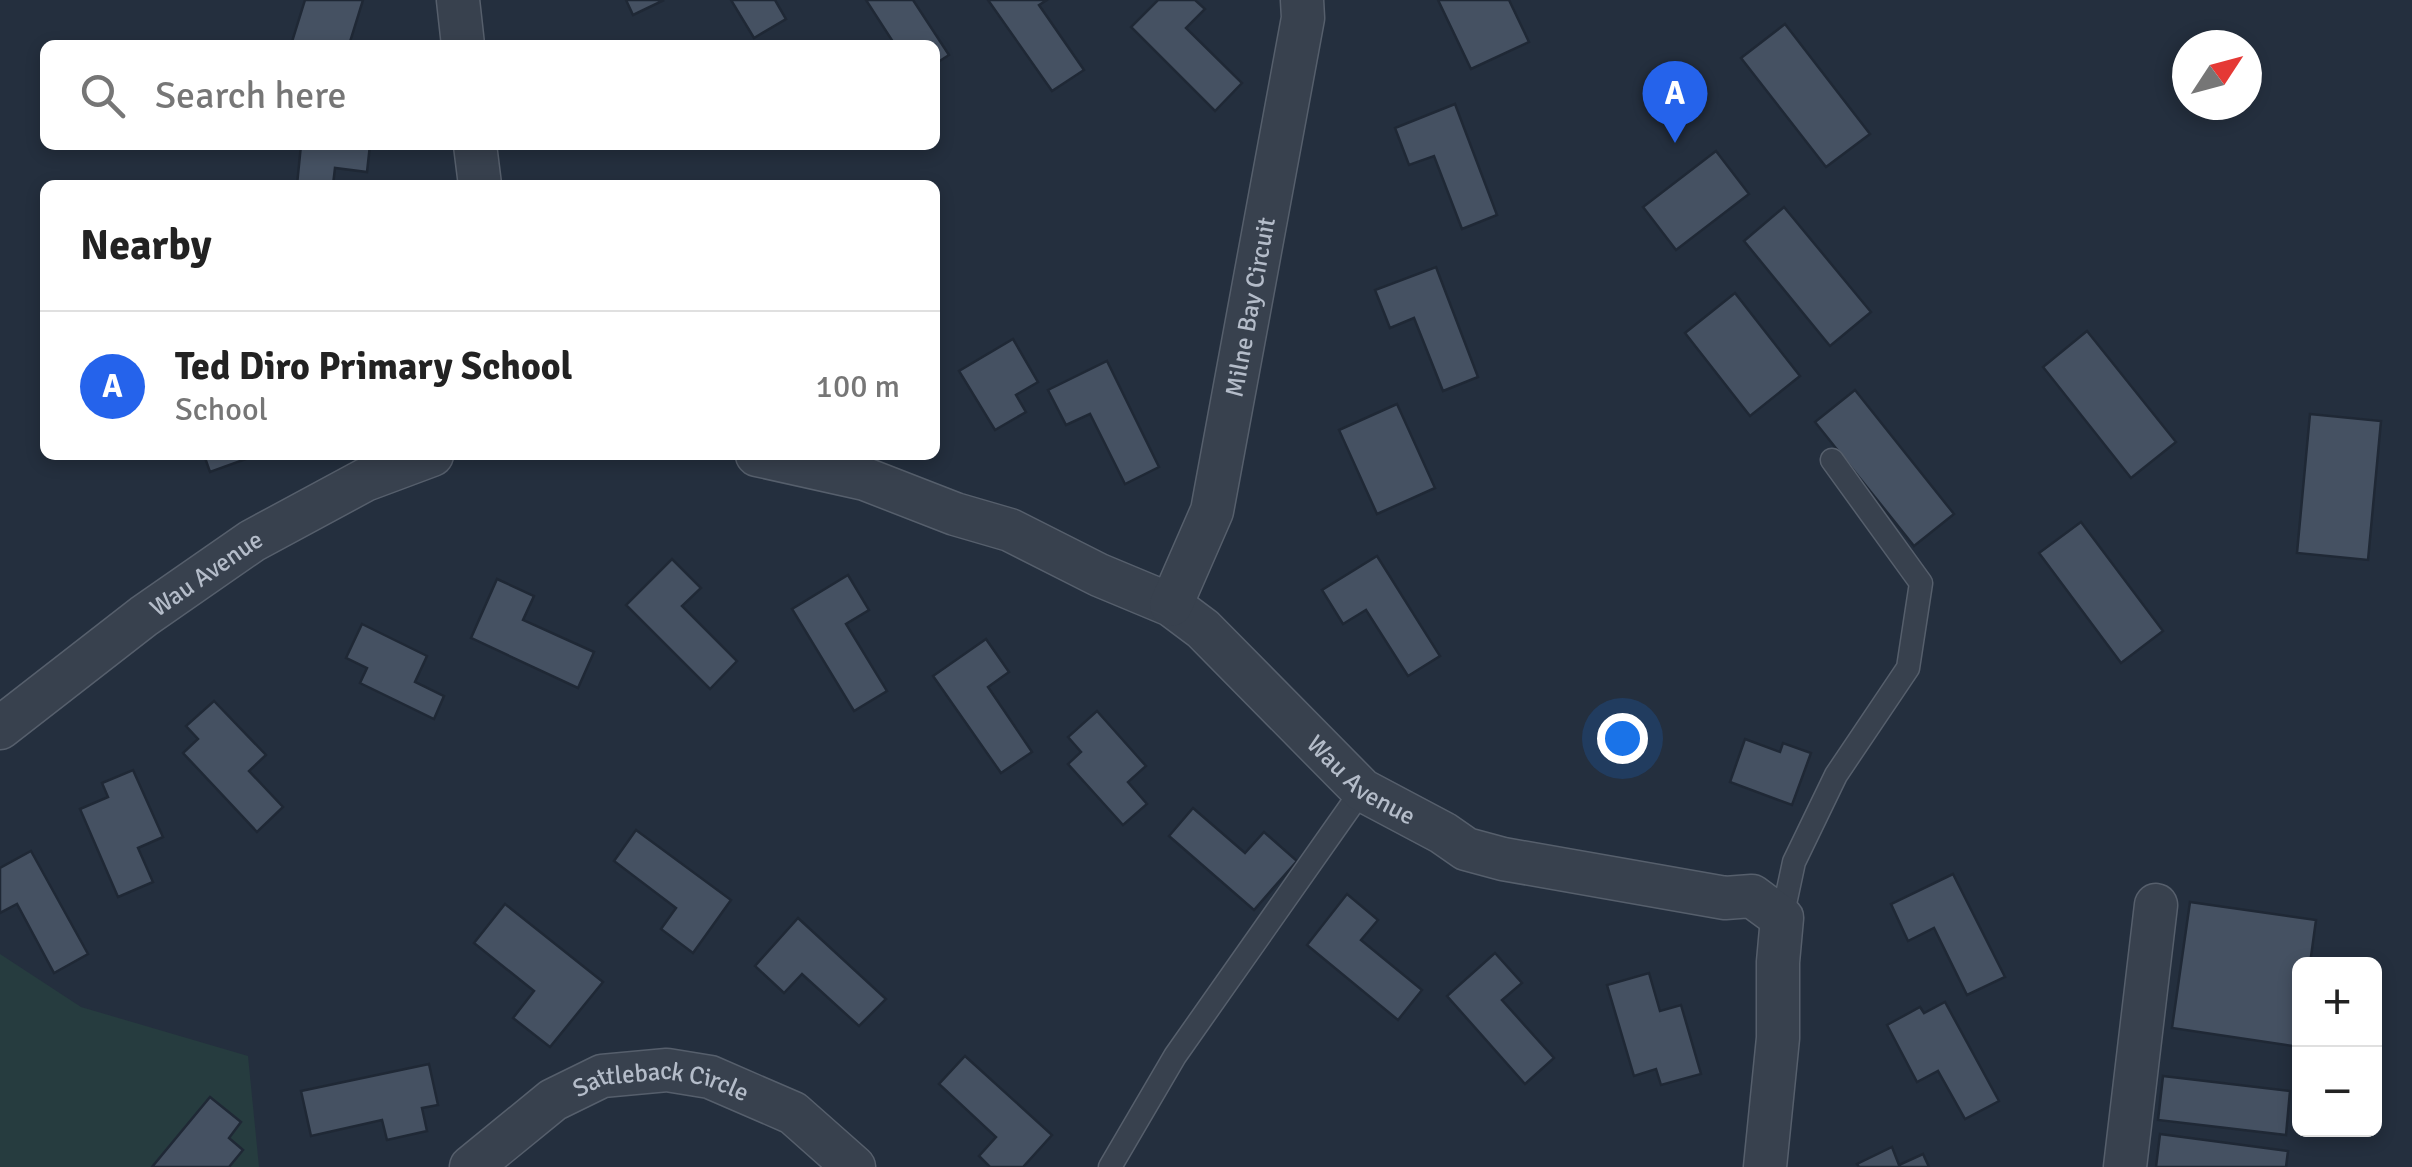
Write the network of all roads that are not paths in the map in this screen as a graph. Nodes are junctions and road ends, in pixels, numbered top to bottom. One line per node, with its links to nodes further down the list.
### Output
1 (458, 0): 3 (street)
2 (1302, 0): 9 (street, Milne Bay Circuit)
3 (462, 40)
4 (476, 150): 5 (street)
5 (479, 180)
6 (419, 460): 10 (street, Wau Avenue)
7 (780, 460): 9 (street, Wau Avenue)
8 (1832, 460): 13 (lane)
9 (1170, 605): 11 (street, Wau Avenue)
10 (0, 728)
11 (1362, 790): 13 (street, Wau Avenue); 16 (lane)
12 (2156, 904): 18 (street)
13 (1782, 918): 17 (street)
14 (471, 1167): 15 (street, Sattleback Circle)
15 (854, 1167)
16 (1110, 1167)
17 (1765, 1167)
18 (2125, 1167)

